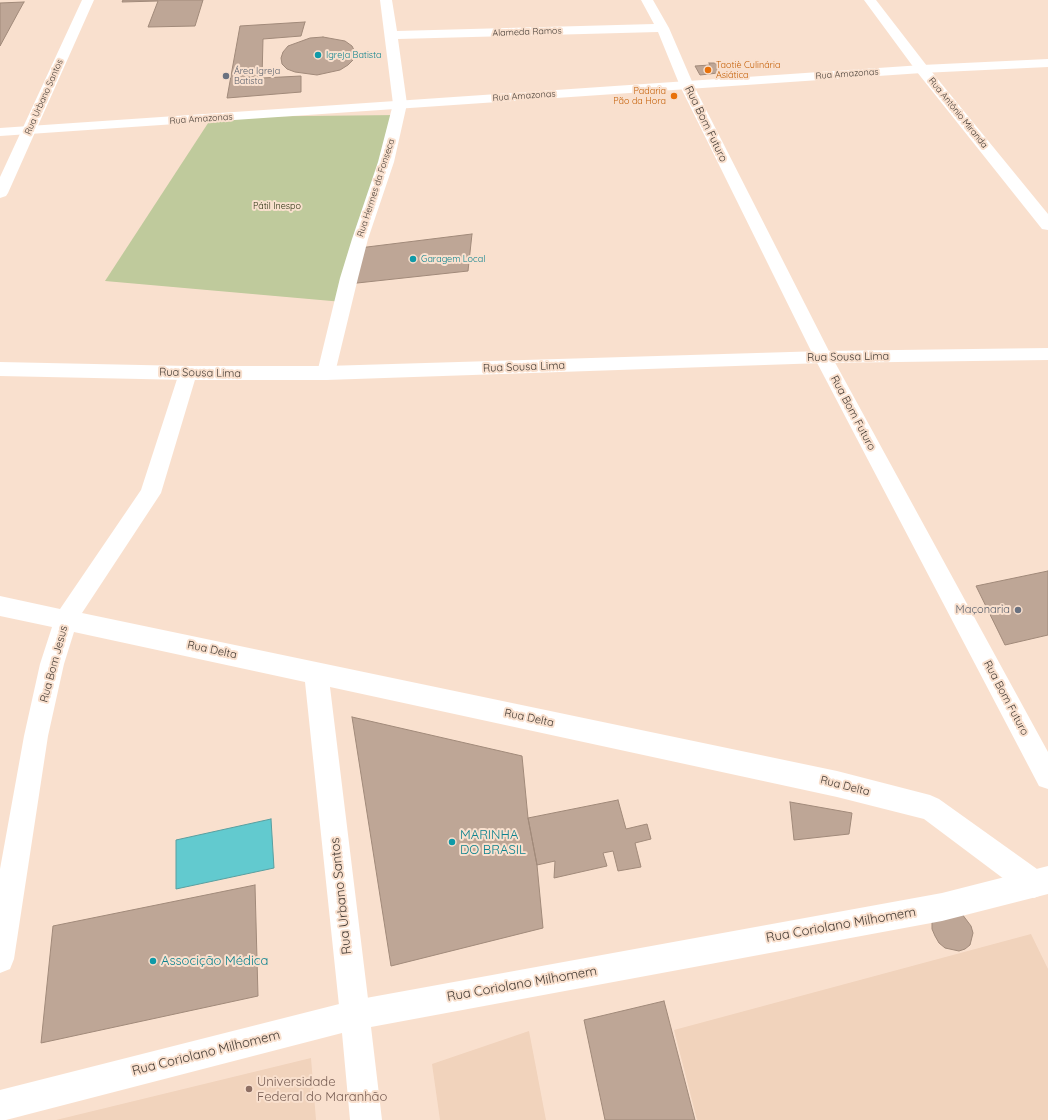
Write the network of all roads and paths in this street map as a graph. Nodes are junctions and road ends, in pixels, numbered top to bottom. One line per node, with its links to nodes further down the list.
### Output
1 (88, 0): 11 (street, Rua Urbano Santos)
2 (386, 0): 6 (street, Rua Hermes da Fonseca)
3 (647, 0): 5 (street, Rua Bom Futuro)
4 (870, 0): 8 (street, Rua Antônio Miranda)
5 (663, 28): 6 (street, Alameda Ramos); 9 (street, Rua Bom Futuro)
6 (392, 35): 10 (street, Rua Hermes da Fonseca)
7 (1048, 63): 8 (street, Rua Amazonas)
8 (922, 69): 9 (street, Rua Amazonas); 14 (street, Rua Antônio Miranda)
9 (687, 86): 10 (street, Rua Amazonas); 16 (street, Rua Bom Futuro)
10 (400, 104): 11 (street, Rua Amazonas); 19 (street, Rua Hermes da Fonseca)
11 (30, 130): 12 (street, Rua Amazonas); 13 (street, Rua Urbano Santos)
12 (0, 132)
13 (0, 193)
14 (1048, 225)
15 (1048, 354): 16 (street, Rua Sousa Lima)
16 (823, 358): 19 (street, Rua Sousa Lima); 23 (street, Rua Bom Futuro)
17 (0, 369): 18 (street, Rua Sousa Lima)
18 (188, 373): 19 (street, Rua Sousa Lima); 21 (street, Rua Bom Jesus)
19 (326, 373)
20 (0, 606): 21 (street, Rua Delta)
21 (66, 619): 22 (street, Rua Delta); 25 (street, Rua Bom Jesus)
22 (316, 673): 24 (street, Rua Delta); 26 (street, Rua Urbano Santos)
23 (1048, 777)
24 (1041, 882): 26 (street, Rua Coriolano Milhomem)
25 (0, 959)
26 (355, 1015): 27 (street, Rua Coriolano Milhomem); 28 (street, Rua Urbano Santos)
27 (0, 1106)
28 (366, 1120)

